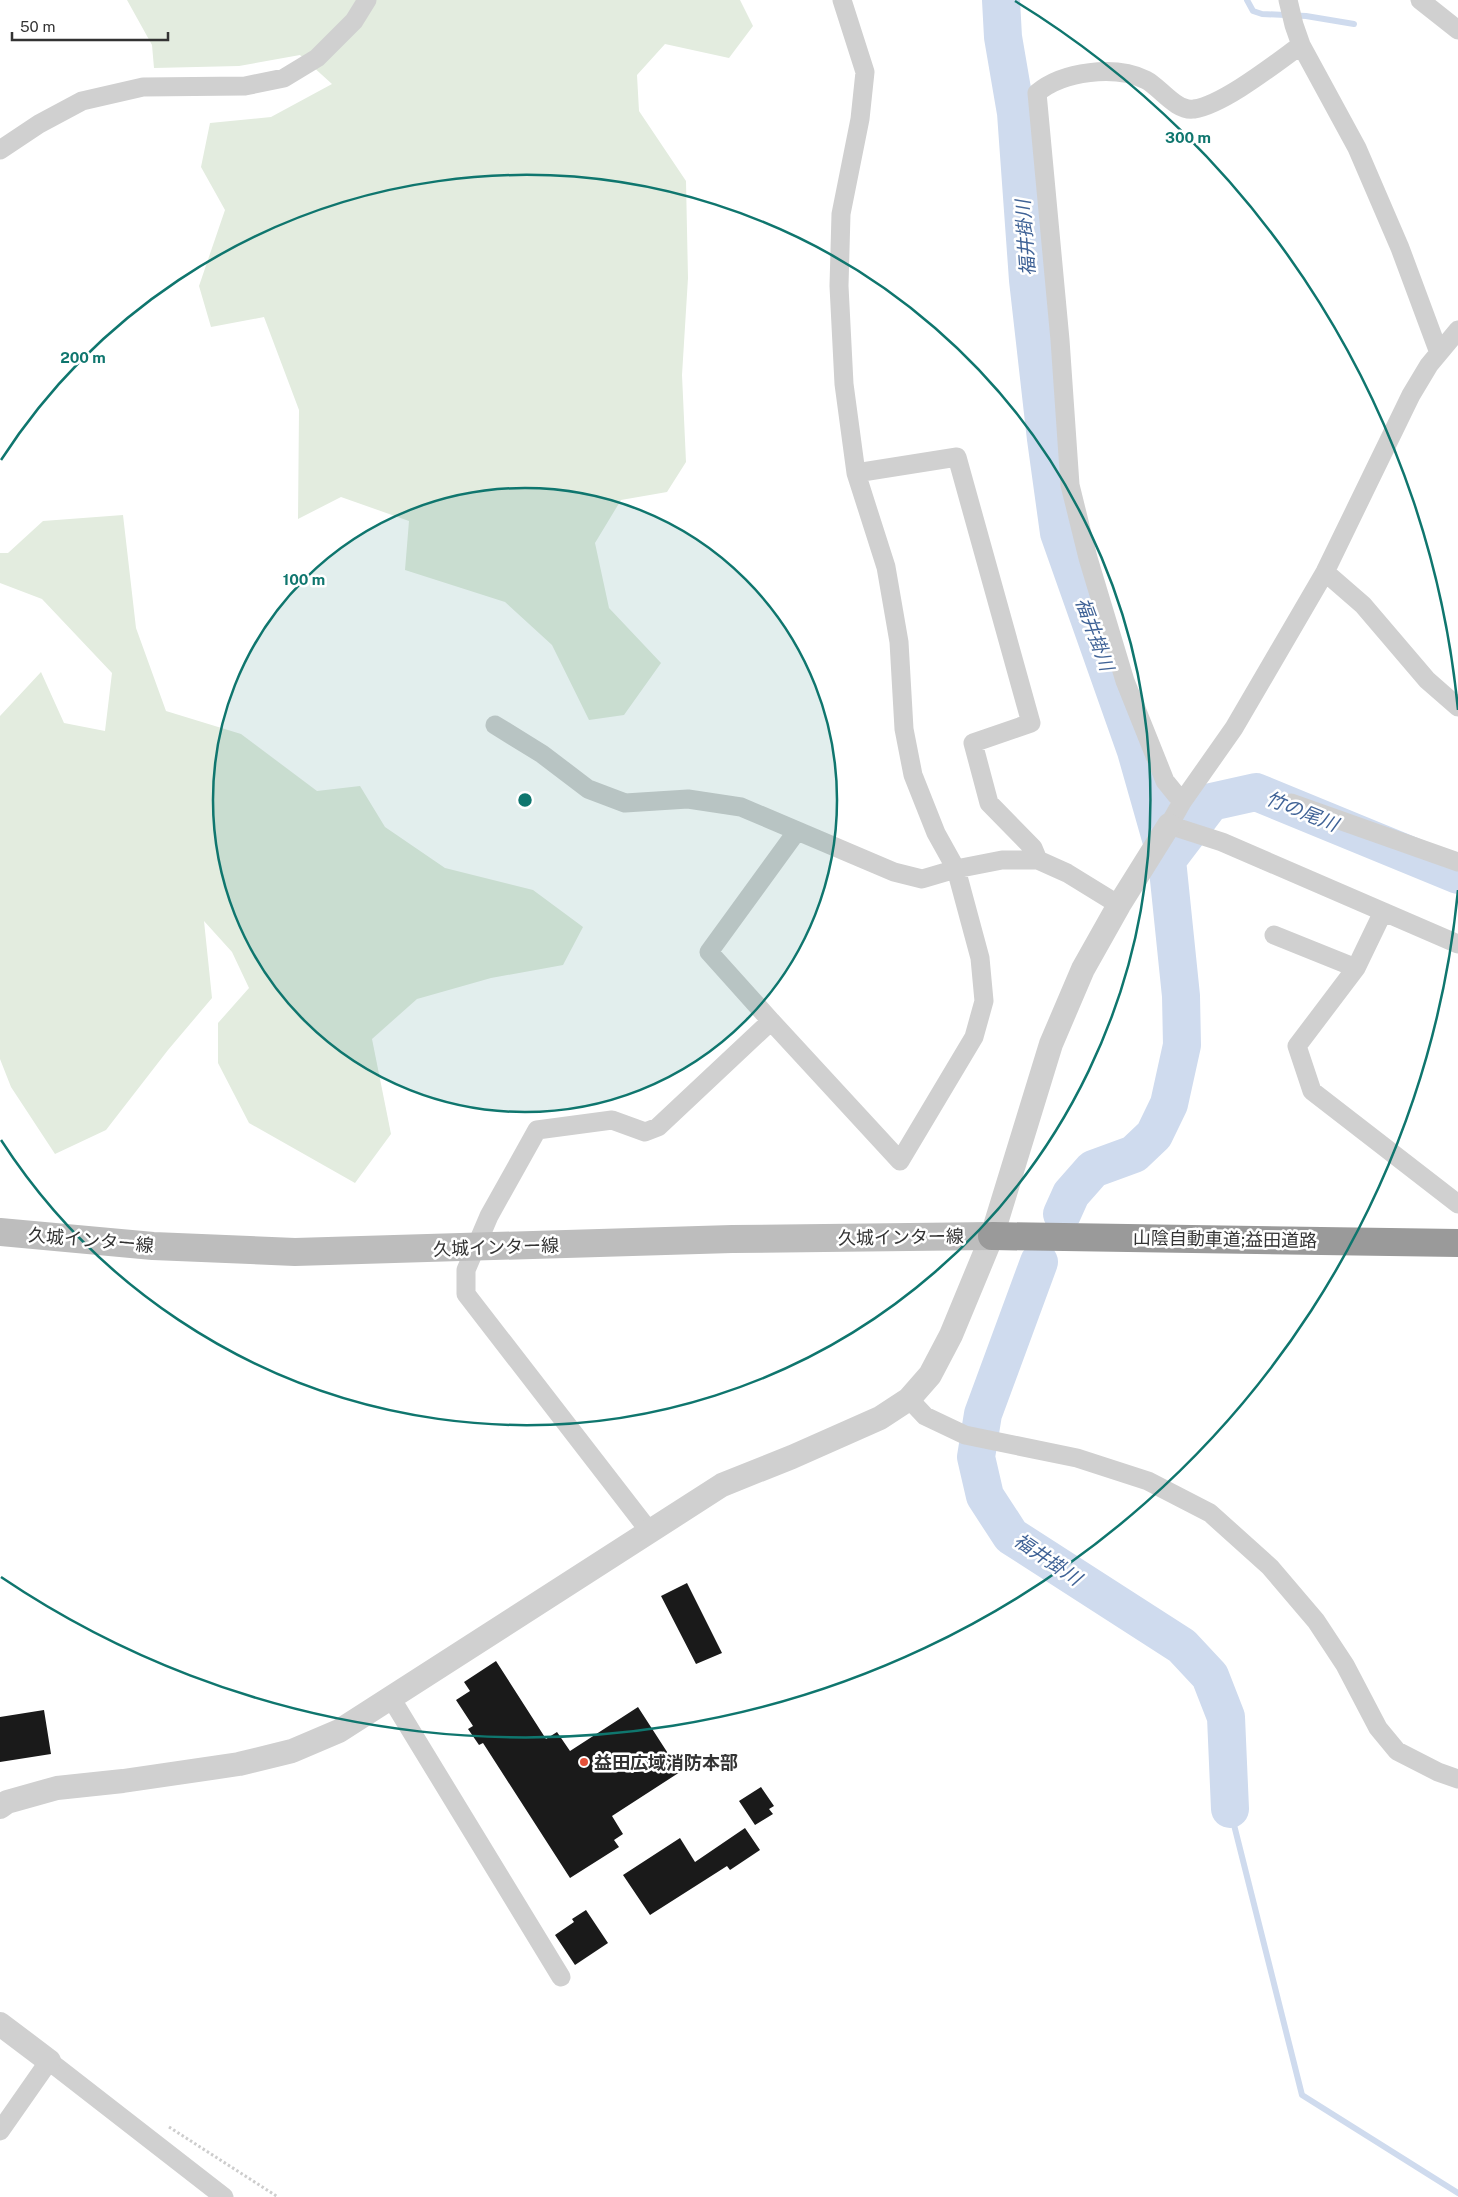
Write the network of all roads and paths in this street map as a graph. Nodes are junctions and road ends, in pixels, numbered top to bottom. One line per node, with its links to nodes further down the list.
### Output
1 (367, 0): 7 (street)
2 (842, 0): 10 (street)
3 (1288, 0): 6 (street)
4 (1420, 0): 5 (street)
5 (1458, 30)
6 (1301, 44): 9 (street); 14 (street)
7 (0, 150)
8 (1458, 330): 9 (street)
9 (1438, 353): 11 (street)
10 (856, 473): 18 (street); 20 (street)
11 (1325, 572): 12 (street); 14 (street)
12 (1458, 707)
13 (495, 725): 17 (street)
14 (1182, 802): 16 (street)
15 (1291, 803): 19 (street)
16 (1169, 825): 21 (street); 22 (street)
17 (798, 831): 20 (street); 26 (street)
18 (1038, 860): 20 (street); 21 (street)
19 (1458, 862)
20 (956, 869): 26 (street)
21 (1119, 905): 29 (street)
22 (1383, 912): 24 (street); 25 (street)
23 (1274, 935): 25 (street)
24 (1458, 944)
25 (1356, 968): 27 (street)
26 (770, 1021): 31 (street)
27 (1458, 1204)
28 (0, 1232): 31 (main road, 久城インター線)
29 (992, 1236): 30 (highway, 山陰自動車道;益田道路); 31 (main road, 久城インター線); 32 (street)
30 (1458, 1243)
31 (475, 1248): 33 (street)
32 (909, 1398): 33 (street); 35 (street)
33 (650, 1532): 34 (street)
34 (391, 1698): 36 (street); 37 (street)
35 (1458, 1779)
36 (2, 1801)
37 (561, 1977)
38 (0, 2024): 39 (street)
39 (49, 2061): 41 (street); 42 (street)
40 (163, 2123): 43 (path)
41 (0, 2132)
42 (224, 2197)
43 (278, 2197)

